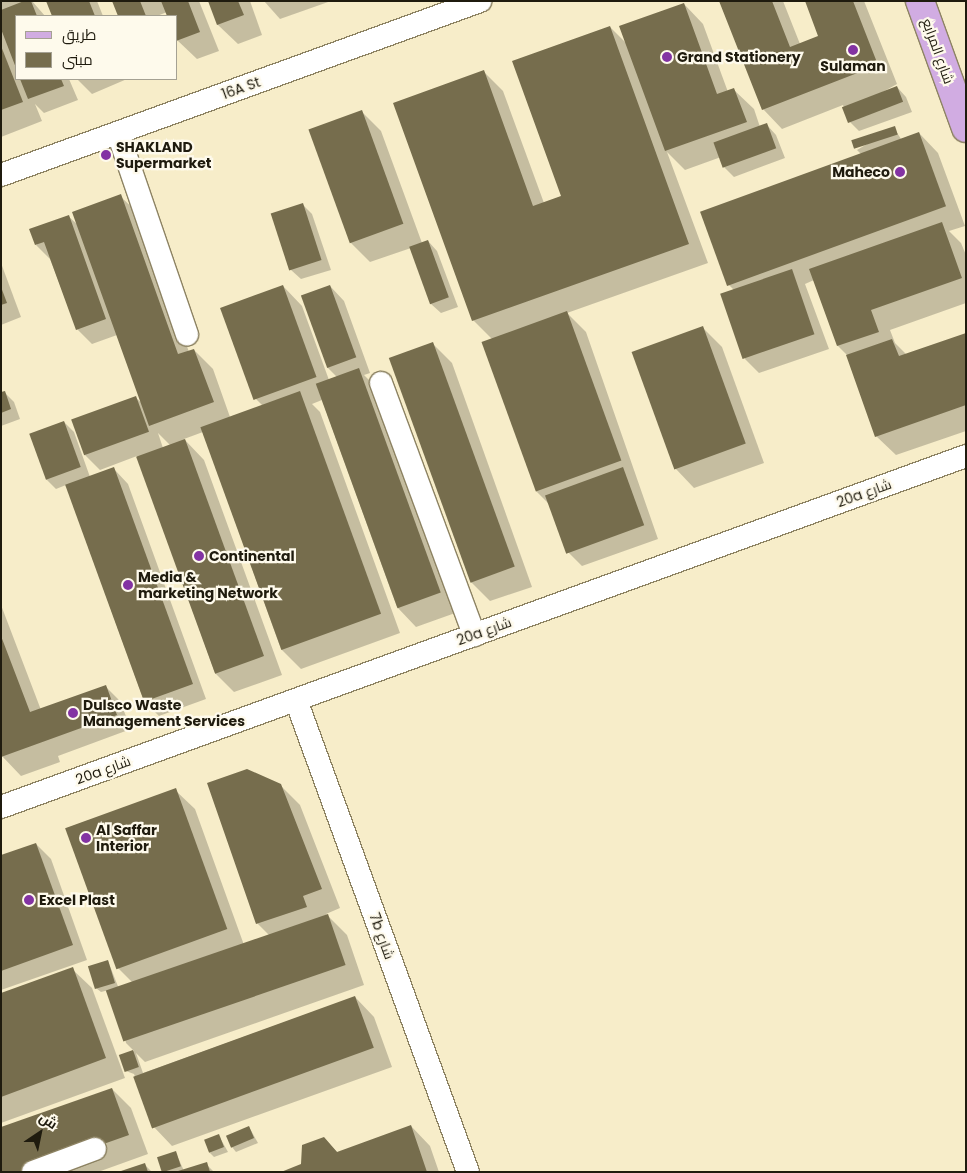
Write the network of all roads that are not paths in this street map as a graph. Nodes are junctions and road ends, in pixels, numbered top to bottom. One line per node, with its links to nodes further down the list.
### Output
1 (480, 1): 4 (lane, 16A St)
2 (920, 1): 3 (main road, شارع المرابع)
3 (966, 128)
4 (118, 133): 5 (lane, 16A St); 6 (lane)
5 (1, 175)
6 (187, 334)
7 (381, 383): 9 (lane)
8 (966, 456): 9 (lane, 20a شارع)
9 (474, 635): 10 (lane, 20a شارع)
10 (296, 700): 11 (lane, 20a شارع); 14 (lane, 7b شارع)
11 (1, 807)
12 (96, 1149): 13 (lane)
13 (33, 1172)
14 (468, 1172)

